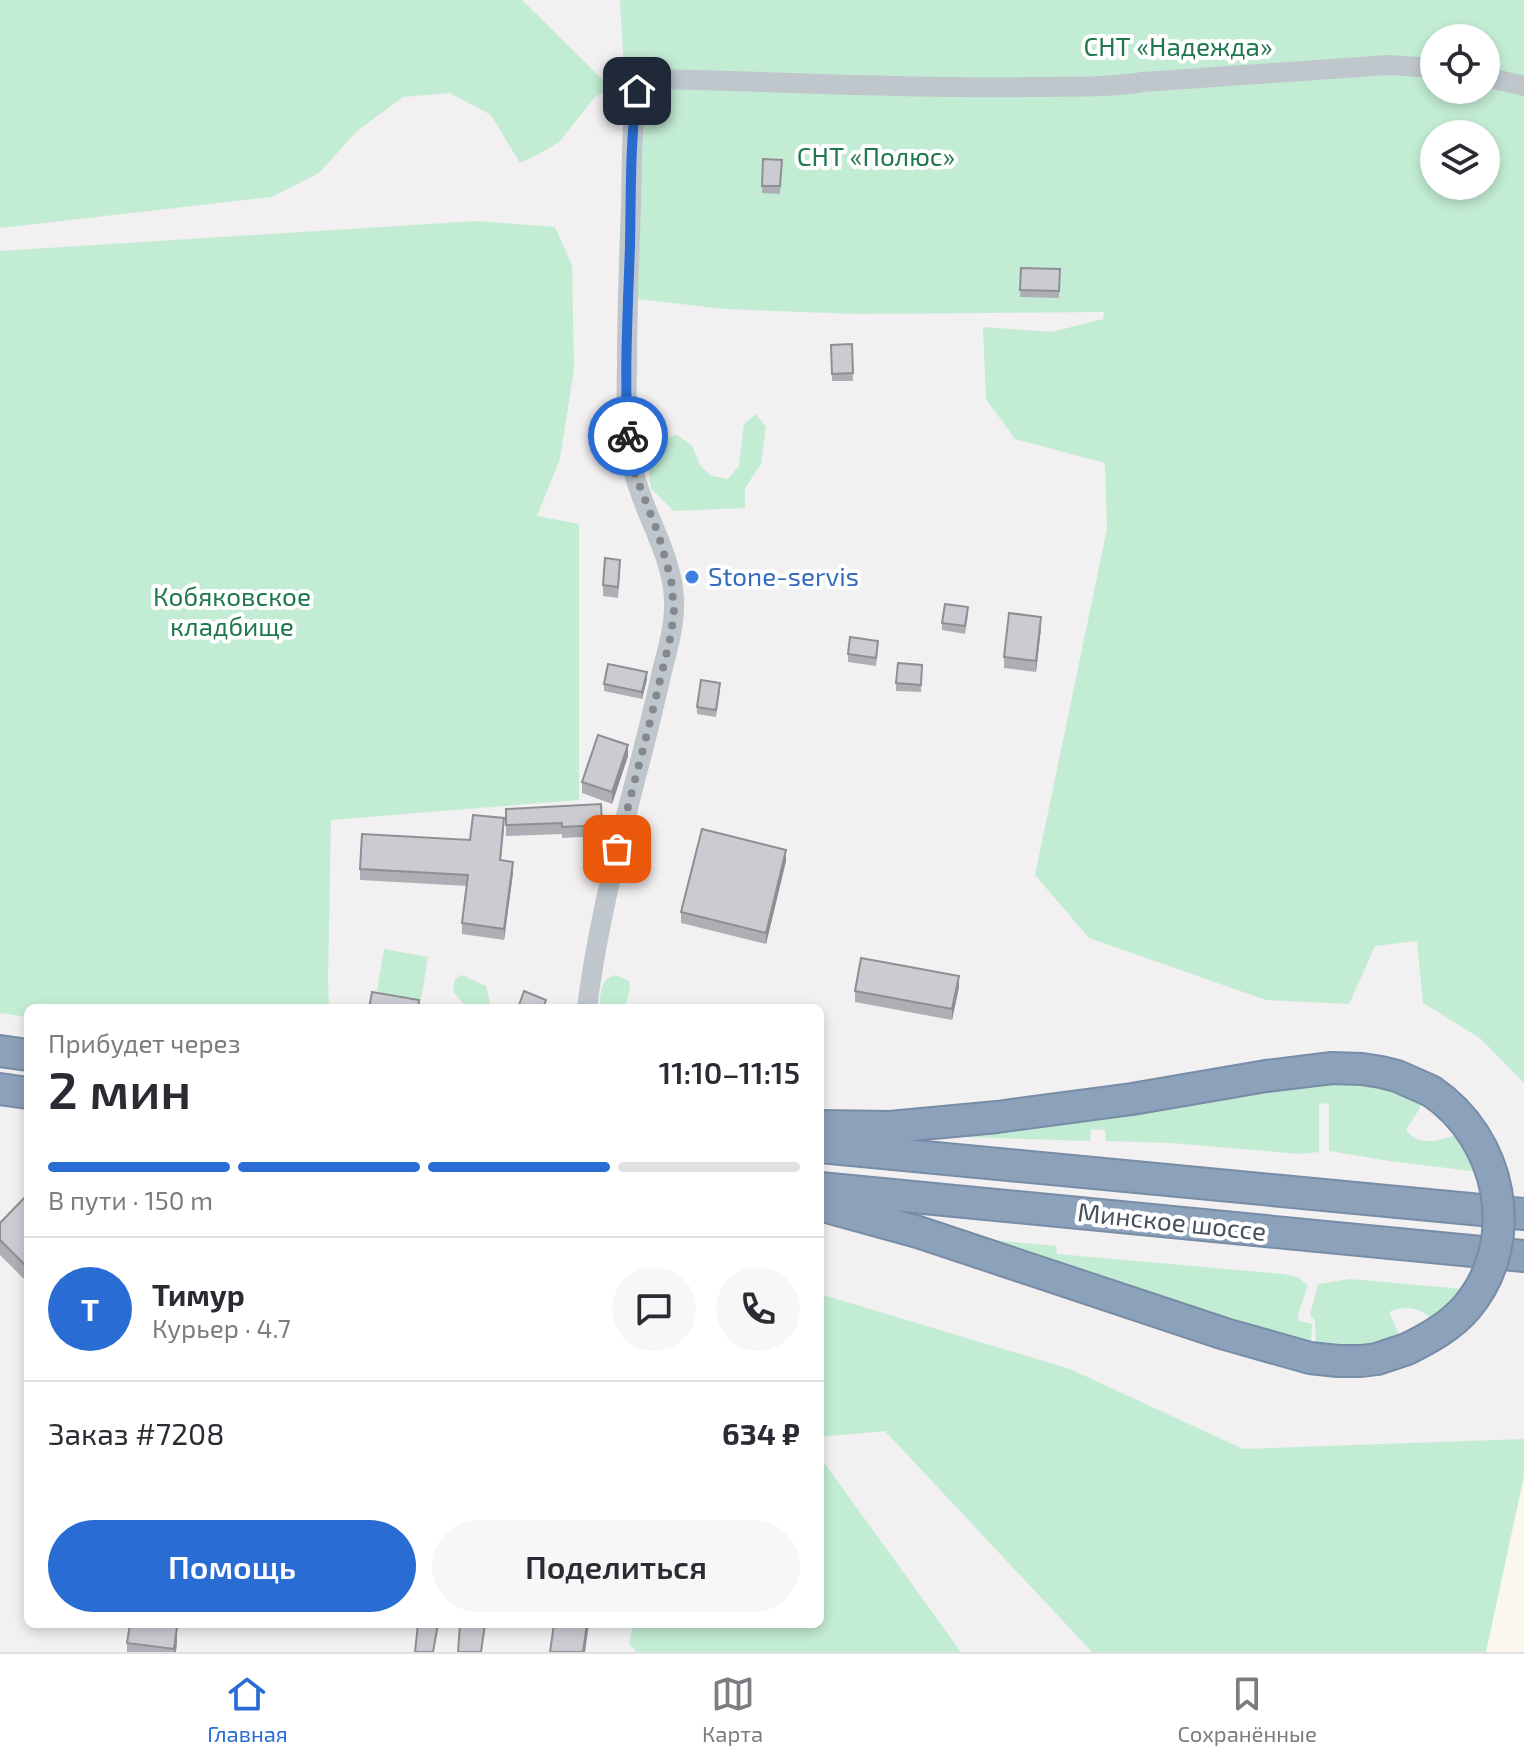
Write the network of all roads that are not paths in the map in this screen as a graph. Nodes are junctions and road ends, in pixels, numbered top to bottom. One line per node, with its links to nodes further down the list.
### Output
1 (1420, 67): 4 (street)
2 (1500, 80): 3 (street)
3 (1524, 86)
4 (588, 1004)
5 (0, 1051): 6 (highway)
6 (24, 1054)
7 (0, 1089): 8 (highway)
8 (24, 1092)
9 (824, 1126): 12 (highway, bridge)
10 (824, 1147): 13 (highway, Минское шоссе)
11 (824, 1188): 14 (highway, Минское шоссе)
12 (824, 1206)
13 (1524, 1214)
14 (1524, 1256)

